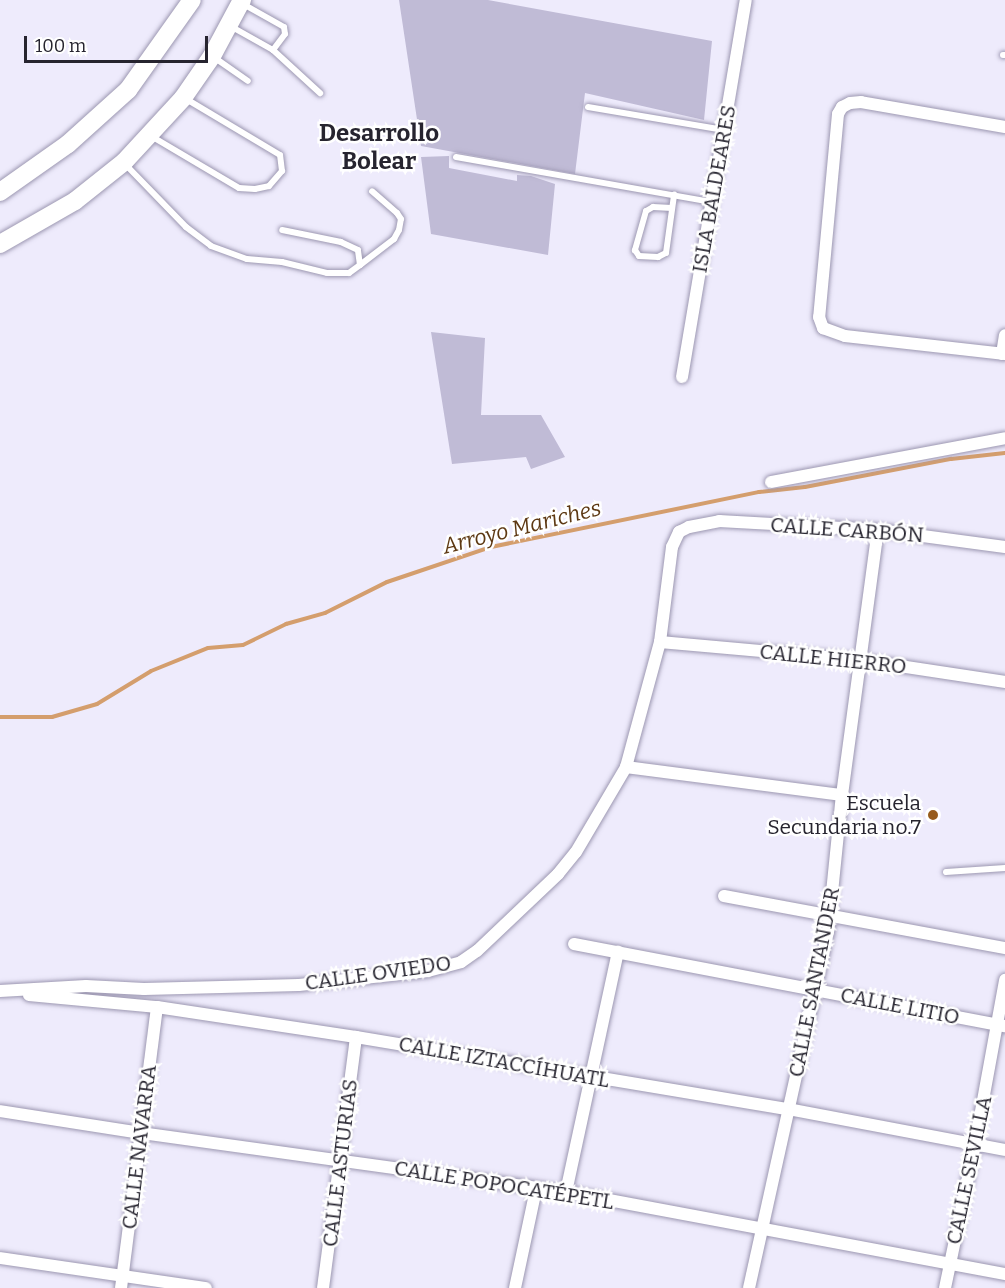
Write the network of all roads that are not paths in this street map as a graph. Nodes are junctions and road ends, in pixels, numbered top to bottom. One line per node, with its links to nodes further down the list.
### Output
1 (192, 0): 17 (main road)
2 (746, 0): 12 (street, ISLA BALDEARES)
3 (241, 1): 4 (main road); 5 (lane)
4 (229, 25): 5 (lane); 6 (main road)
5 (273, 50): 8 (lane)
6 (212, 56): 7 (lane); 9 (main road)
7 (248, 81)
8 (320, 93)
9 (183, 98): 13 (main road); 13 (lane)
10 (588, 107): 12 (lane)
11 (1005, 127): 25 (street)
12 (724, 130): 19 (street, ISLA BALDEARES)
13 (150, 135): 15 (main road)
14 (456, 157): 18 (lane)
15 (124, 162): 22 (main road); 23 (lane)
16 (372, 191): 23 (lane)
17 (0, 192)
18 (674, 195): 19 (lane); 20 (lane)
19 (712, 202): 26 (street, ISLA BALDEARES)
20 (672, 208): 20 (lane)
21 (282, 230): 23 (lane)
22 (0, 244)
23 (360, 265)
24 (1005, 335): 25 (street)
25 (1004, 354)
26 (682, 377)
27 (1005, 438): 28 (street)
28 (771, 482)
29 (689, 527): 30 (street, CALLE CARBÓN); 32 (street, CALLE OVIEDO)
30 (878, 530): 31 (street, CALLE CARBÓN); 33 (street, CALLE SANTANDER)
31 (1005, 547)
32 (660, 642): 33 (street, CALLE HIERRO); 35 (street, CALLE OVIEDO)
33 (860, 660): 34 (street, CALLE HIERRO); 36 (street, CALLE SANTANDER)
34 (1005, 682)
35 (626, 767): 36 (street); 46 (street, CALLE OVIEDO)
36 (842, 795): 40 (street, CALLE SANTANDER)
37 (1005, 868): 38 (lane)
38 (946, 872)
39 (724, 896): 40 (street)
40 (831, 915): 42 (street); 45 (street, CALLE SANTANDER)
41 (574, 944): 43 (street, CALLE LITIO)
42 (1005, 948)
43 (618, 952): 45 (street, CALLE LITIO); 50 (street)
44 (1005, 980): 48 (street, CALLE SEVILLA)
45 (816, 989): 48 (street, CALLE LITIO); 51 (street, CALLE SANTANDER)
46 (0, 992): 47 (street, CALLE IZTACCÍHUATL)
47 (157, 1007): 49 (street, CALLE IZTACCÍHUATL); 53 (street, CALLE NAVARRA)
48 (1002, 1026): 54 (street, CALLE SEVILLA)
49 (356, 1037): 50 (street, CALLE IZTACCÍHUATL); 56 (street, CALLE ASTURIAS)
50 (590, 1077): 51 (street, CALLE IZTACCÍHUATL); 58 (street)
51 (788, 1109): 54 (street, CALLE IZTACCÍHUATL); 59 (street, CALLE SANTANDER)
52 (0, 1111): 53 (street, CALLE POPOCATÉPETL)
53 (141, 1133): 56 (street, CALLE POPOCATÉPETL); 63 (street, CALLE NAVARRA)
54 (975, 1144): 55 (street, CALLE IZTACCÍHUATL); 61 (street, CALLE SEVILLA)
55 (1005, 1150)
56 (341, 1160): 57 (street, CALLE POPOCATÉPETL); 65 (street, CALLE ASTURIAS)
57 (536, 1188): 58 (street, CALLE POPOCATÉPETL); 66 (street)
58 (566, 1192): 59 (street, CALLE POPOCATÉPETL)
59 (762, 1229): 61 (street, CALLE POPOCATÉPETL); 67 (street, CALLE SANTANDER)
60 (0, 1258): 63 (street)
61 (950, 1264): 62 (street, CALLE POPOCATÉPETL); 68 (street, CALLE SEVILLA)
62 (1005, 1274)
63 (121, 1283): 64 (street)
64 (206, 1288)
65 (324, 1288)
66 (515, 1288)
67 (749, 1288)
68 (945, 1288)

